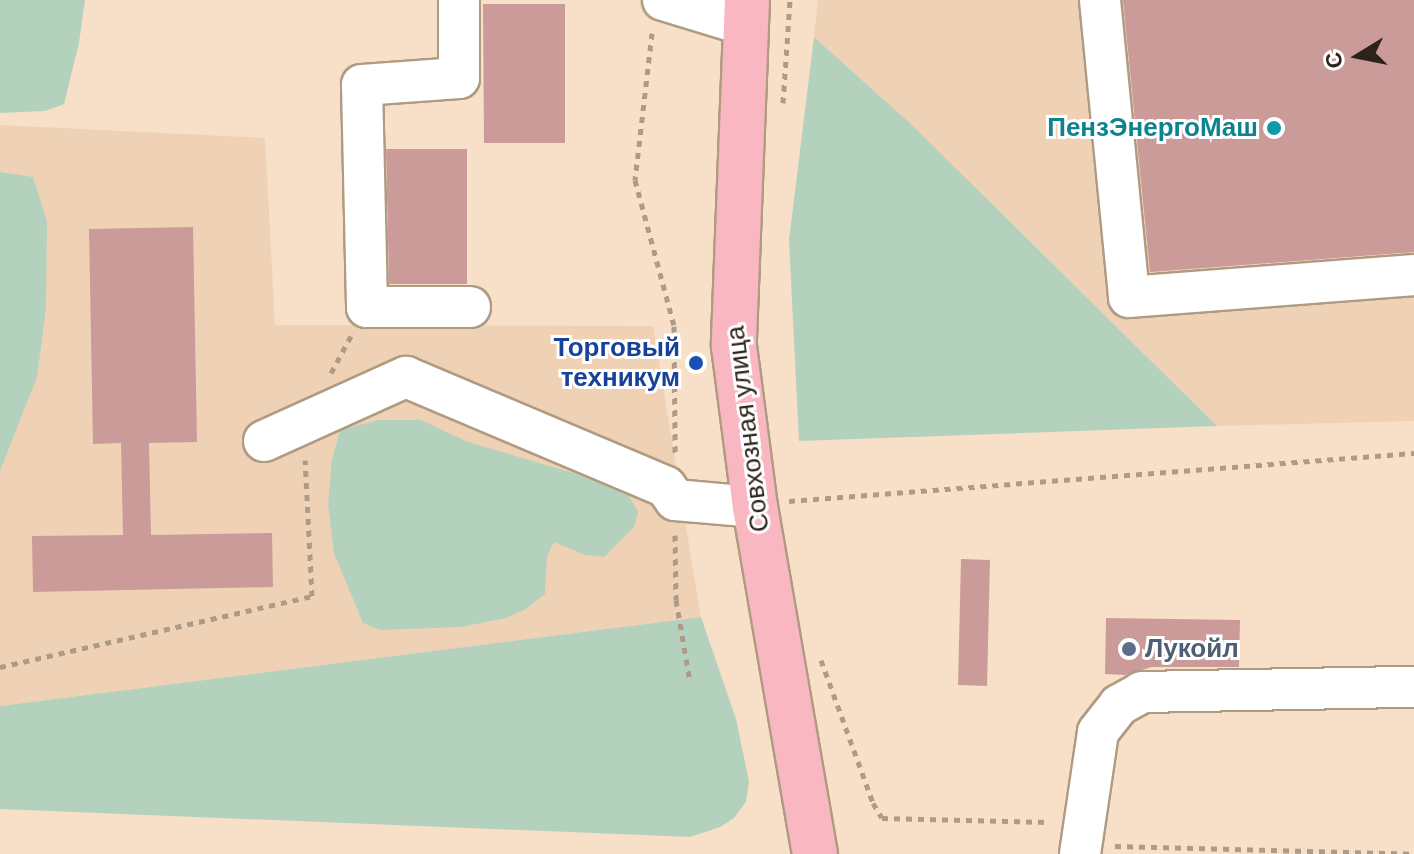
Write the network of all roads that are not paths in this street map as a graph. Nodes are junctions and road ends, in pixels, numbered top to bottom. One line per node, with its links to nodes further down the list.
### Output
1 (459, 0): 6 (lane)
2 (1100, 0): 5 (lane)
3 (746, 12): 4 (lane); 8 (main road, Совхозная улица)
4 (658, 15)
5 (1414, 275)
6 (470, 307)
7 (264, 441): 8 (lane)
8 (770, 497): 10 (main road, Совхозная улица)
9 (1414, 687): 11 (lane)
10 (815, 854)
11 (1080, 854)

